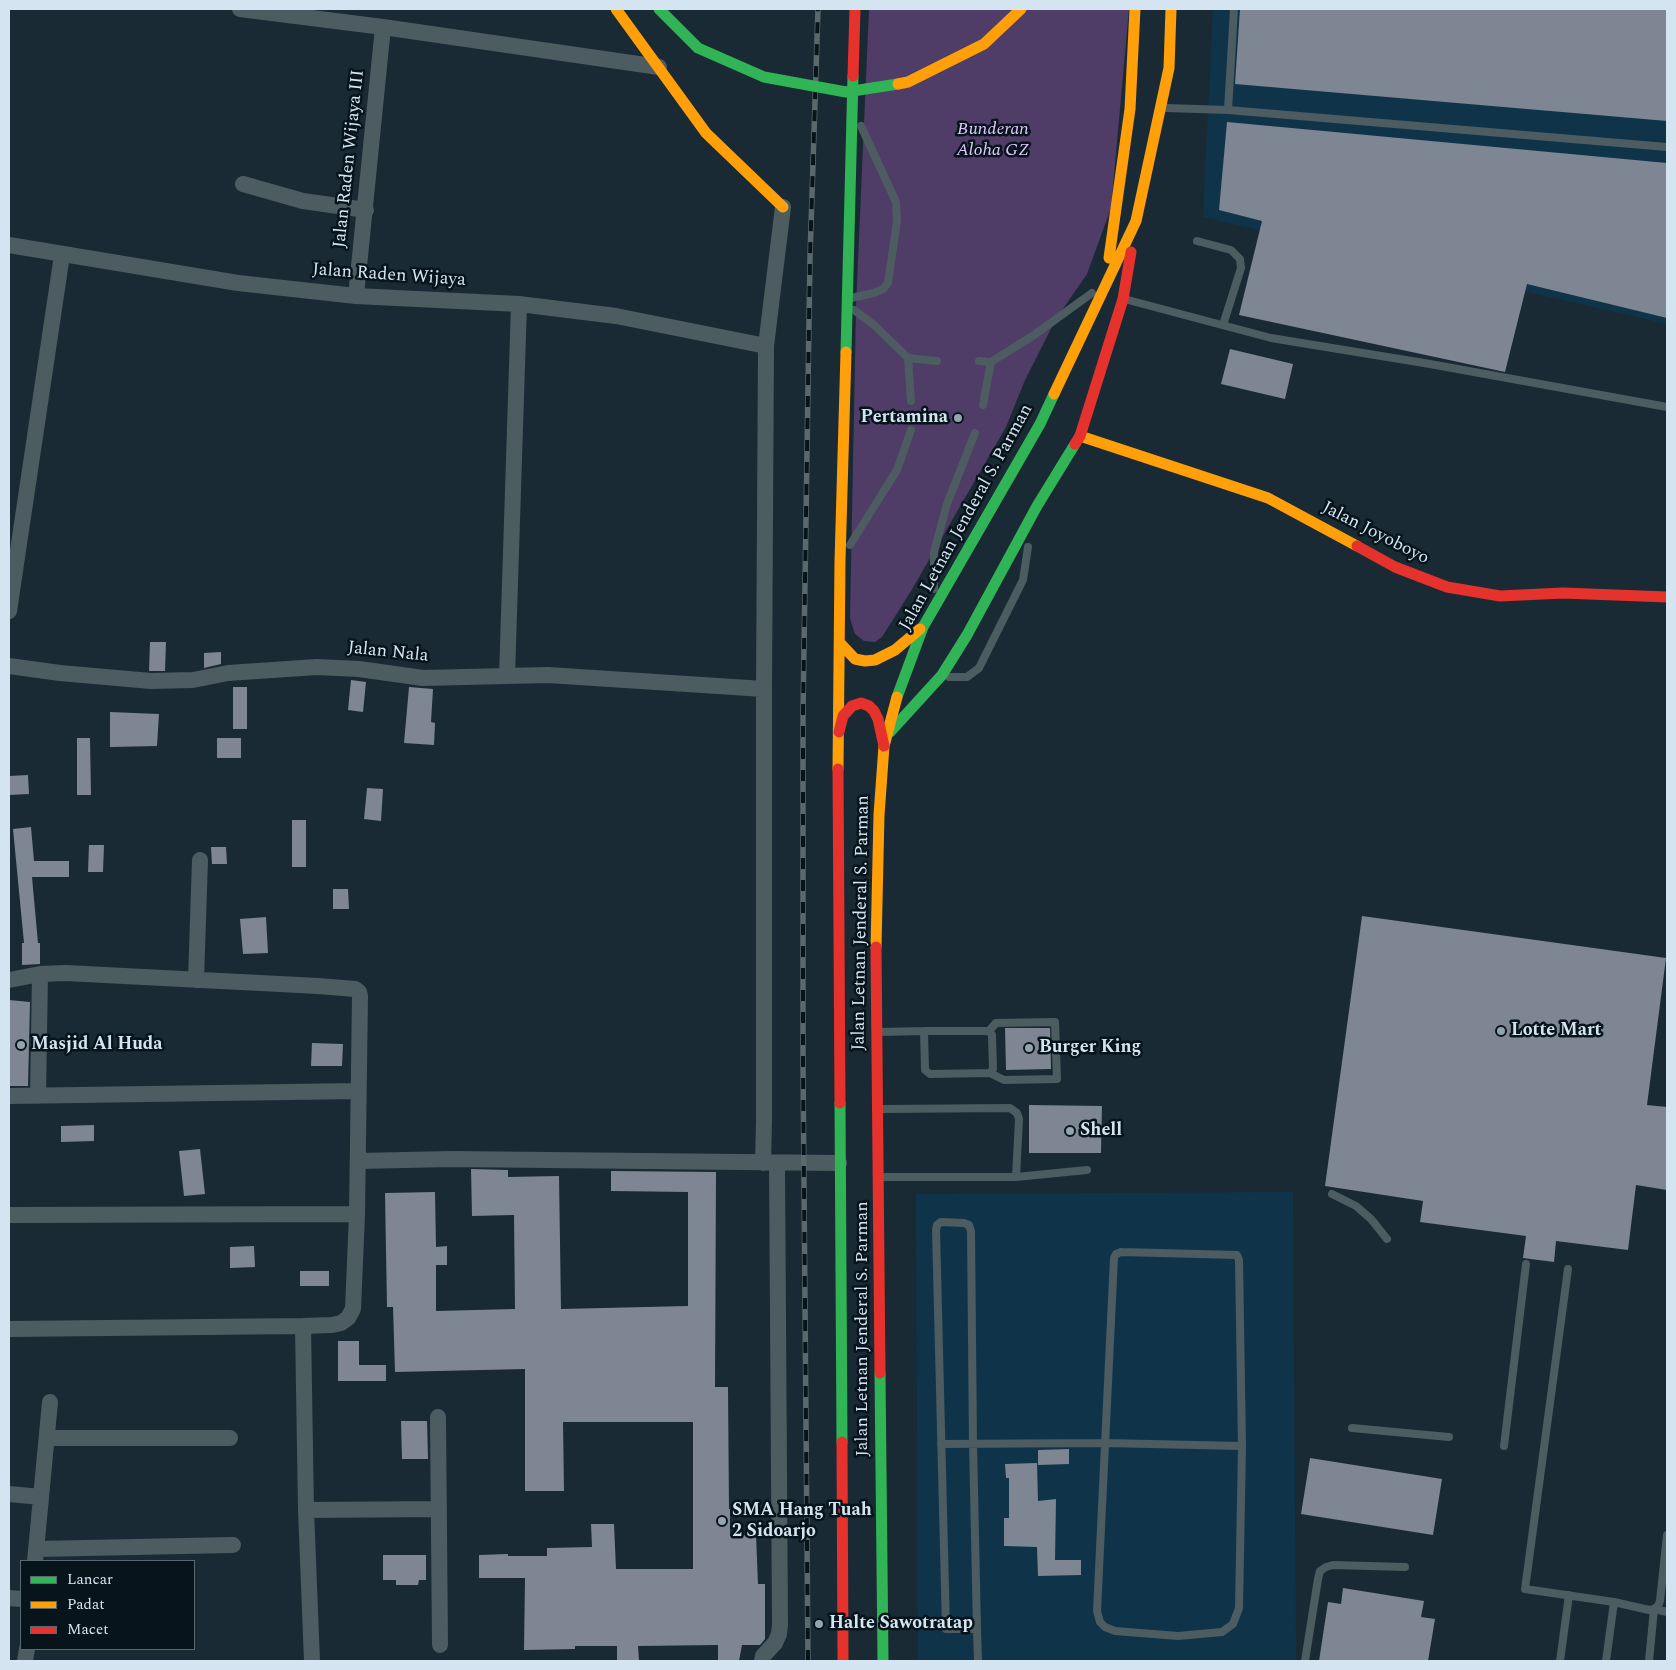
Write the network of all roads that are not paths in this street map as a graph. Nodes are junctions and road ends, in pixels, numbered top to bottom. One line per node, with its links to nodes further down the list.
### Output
1 (240, 9): 9 (street)
2 (616, 9): 10 (main road)
3 (659, 9): 5 (main road, bridge)
4 (855, 9): 11 (main road, Jalan Letnan Jenderal S. Parman)
5 (1021, 9)
6 (1136, 9): 22 (main road)
7 (1171, 9): 12 (main road, Jalan Letnan Jenderal S. Parman)
8 (1234, 9): 13 (lane)
9 (384, 27): 10 (street); 17 (street, Jalan Raden Wijaya III)
10 (659, 67): 16 (main road)
11 (852, 106): 25 (main road, Jalan Letnan Jenderal S. Parman); 25 (lane)
12 (1160, 108): 13 (lane); 18 (main road, Jalan Letnan Jenderal S. Parman)
13 (1228, 110): 14 (lane)
14 (1667, 147)
15 (243, 184): 17 (street)
16 (783, 207): 28 (street)
17 (366, 210): 23 (street, Jalan Raden Wijaya III)
18 (1136, 221): 22 (main road, Jalan Letnan Jenderal S. Parman); 24 (main road)
19 (1197, 241): 27 (lane)
20 (9, 245): 21 (street, Jalan Raden Wijaya)
21 (62, 254): 23 (street, Jalan Raden Wijaya); 43 (street)
22 (1106, 283): 32 (lane); 42 (main road, Jalan Letnan Jenderal S. Parman)
23 (356, 296): 26 (street, Jalan Raden Wijaya)
24 (1123, 299): 27 (lane); 38 (main road)
25 (847, 301): 29 (lane); 40 (main road, Jalan Letnan Jenderal S. Parman)
26 (519, 304): 28 (street, Jalan Raden Wijaya); 48 (street)
27 (1223, 326): 35 (lane)
28 (766, 346): 49 (street)
29 (908, 358): 30 (lane); 33 (lane)
30 (937, 361)
31 (979, 361): 32 (lane)
32 (991, 362): 34 (lane)
33 (912, 401)
34 (983, 404)
35 (1667, 407)
36 (911, 430): 40 (lane)
37 (975, 433): 42 (lane)
38 (1080, 436): 39 (main road); 41 (main road, Jalan Joyoboyo)
39 (1037, 506): 47 (main road); 47 (lane)
40 (840, 561): 45 (main road, Jalan Letnan Jenderal S. Parman)
41 (1667, 597)
42 (933, 610): 44 (main road, Jalan Letnan Jenderal S. Parman)
43 (9, 611)
44 (923, 627): 45 (main road); 50 (main road, Jalan Letnan Jenderal S. Parman)
45 (840, 643): 51 (main road, Jalan Letnan Jenderal S. Parman)
46 (9, 666): 48 (street, Jalan Nala)
47 (942, 675): 50 (main road)
48 (507, 676): 49 (street, Jalan Nala)
49 (764, 689): 66 (street)
50 (888, 734): 52 (main road, Jalan Letnan Jenderal S. Parman)
51 (838, 739): 52 (main road); 67 (main road, Jalan Letnan Jenderal S. Parman)
52 (884, 746): 59 (main road, Jalan Letnan Jenderal S. Parman)
53 (200, 860): 56 (street)
54 (40, 974): 55 (street); 56 (street); 63 (street)
55 (9, 980)
56 (196, 980): 61 (street)
57 (924, 1030): 58 (lane); 59 (lane); 60 (lane)
58 (989, 1031): 60 (lane); 60 (lane)
59 (878, 1032): 64 (main road, Jalan Letnan Jenderal S. Parman)
60 (990, 1073)
61 (358, 1091): 63 (street); 65 (street)
62 (9, 1096): 63 (street)
63 (38, 1096)
64 (878, 1109): 69 (main road, Jalan Letnan Jenderal S. Parman); 70 (lane)
65 (358, 1161): 66 (street); 72 (street)
66 (770, 1163): 67 (street); 105 (street)
67 (839, 1163): 106 (main road, Jalan Letnan Jenderal S. Parman)
68 (1087, 1170): 70 (lane)
69 (879, 1177): 70 (lane); 107 (main road, Jalan Letnan Jenderal S. Parman)
70 (1016, 1177)
71 (1332, 1194): 74 (lane)
72 (357, 1214): 73 (street); 77 (street)
73 (9, 1215)
74 (1387, 1239)
75 (1526, 1264): 89 (lane)
76 (1568, 1269): 98 (lane)
77 (303, 1326): 78 (street); 93 (street)
78 (9, 1329)
79 (50, 1402): 83 (street)
80 (438, 1417): 92 (street)
81 (1352, 1428): 82 (lane)
82 (1449, 1437)
83 (47, 1438): 84 (street); 91 (street)
84 (230, 1438)
85 (1105, 1443): 87 (lane); 88 (lane); 88 (lane); 88 (lane)
86 (941, 1444): 87 (lane); 87 (lane); 102 (lane)
87 (972, 1444): 102 (lane)
88 (1242, 1446)
89 (1504, 1446)
90 (9, 1494): 91 (street)
91 (41, 1497): 96 (street)
92 (439, 1509): 93 (street); 103 (street)
93 (306, 1510): 104 (street)
94 (1667, 1535): 100 (lane)
95 (233, 1546): 96 (street)
96 (36, 1555)
97 (1405, 1567): 109 (lane)
98 (1569, 1595): 99 (lane); 110 (lane)
99 (1614, 1602): 100 (lane); 111 (lane)
100 (1654, 1609): 101 (lane); 112 (lane)
101 (1667, 1612)
102 (978, 1629): 108 (lane)
103 (440, 1645)
104 (312, 1661)
105 (762, 1661)
106 (843, 1661)
107 (883, 1661)
108 (978, 1661)
109 (1305, 1661)
110 (1560, 1661)
111 (1606, 1661)
112 (1649, 1661)

